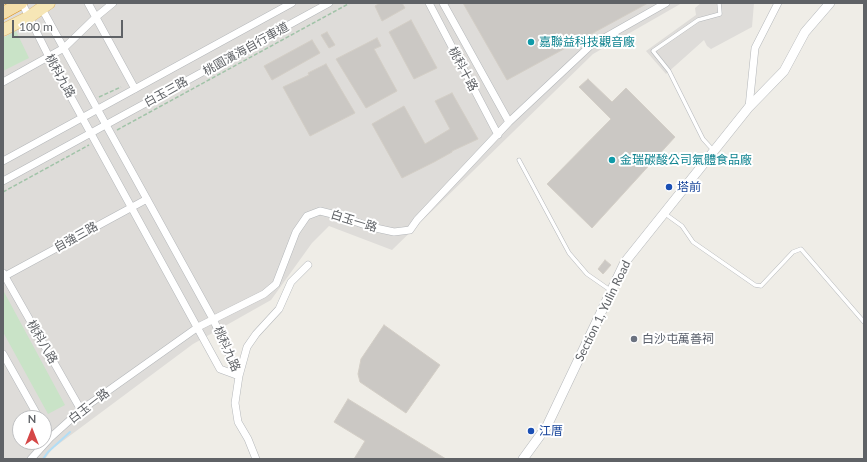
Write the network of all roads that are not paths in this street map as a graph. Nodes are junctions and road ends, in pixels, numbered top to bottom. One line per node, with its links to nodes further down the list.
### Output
1 (22, 3): 13 (highway); 15 (street, 桃科九路)
2 (88, 3): 14 (street)
3 (113, 3): 14 (street)
4 (292, 3): 20 (street, 白玉三路)
5 (329, 3): 25 (street, 白玉三路)
6 (429, 3): 27 (street, 桃科十路)
7 (443, 3): 24 (street, 桃科十路)
8 (666, 3): 24 (street, 白玉一路)
9 (719, 3): 28 (lane)
10 (778, 3): 21 (street)
11 (830, 3): 21 (street, Section 1, Yulin Road)
12 (43, 5): 15 (main road); 17 (street, 桃科九路)
13 (4, 13)
14 (96, 17): 17 (street); 20 (street)
15 (29, 18): 16 (main road); 18 (street, 桃科九路)
16 (3, 30)
17 (64, 48): 18 (street); 22 (street, 桃科九路)
18 (49, 57): 19 (street); 23 (street, 桃科九路)
19 (3, 82)
20 (135, 89): 22 (street, 白玉三路)
21 (749, 107): 28 (street, Section 1, Yulin Road)
22 (97, 110): 23 (street, 白玉三路); 25 (street, 桃科九路)
23 (82, 117): 26 (street, 桃科九路); 30 (street, 白玉三路)
24 (509, 122): 27 (street, 白玉一路)
25 (106, 124): 26 (street, 白玉三路); 32 (street, 桃科九路)
26 (91, 133): 31 (street, 白玉三路); 33 (street, 桃科九路)
27 (498, 135): 38 (street, 白玉一路)
28 (714, 151): 34 (street, Section 1, Yulin Road)
29 (519, 160): 37 (lane)
30 (3, 161)
31 (3, 181)
32 (147, 199): 33 (street, 自強三路); 38 (street, 桃科九路)
33 (131, 207): 36 (street, 自強三路); 40 (street, 桃科九路)
34 (664, 213): 37 (street, Section 1, Yulin Road); 39 (lane)
35 (308, 265): 42 (street)
36 (4, 275): 44 (street, 桃科八路)
37 (611, 291): 49 (street, Section 1, Yulin Road)
38 (213, 319): 40 (street, 白玉一路); 42 (street, 桃科九路)
39 (864, 322)
40 (198, 327): 42 (street, 桃科九路); 44 (street, 白玉一路)
41 (3, 354): 43 (street)
42 (239, 376): 48 (street)
43 (34, 410)
44 (81, 410): 45 (street, 白玉一路)
45 (52, 436)
46 (39, 450): 47 (street, 白玉一路)
47 (31, 459)
48 (256, 459)
49 (524, 459)

